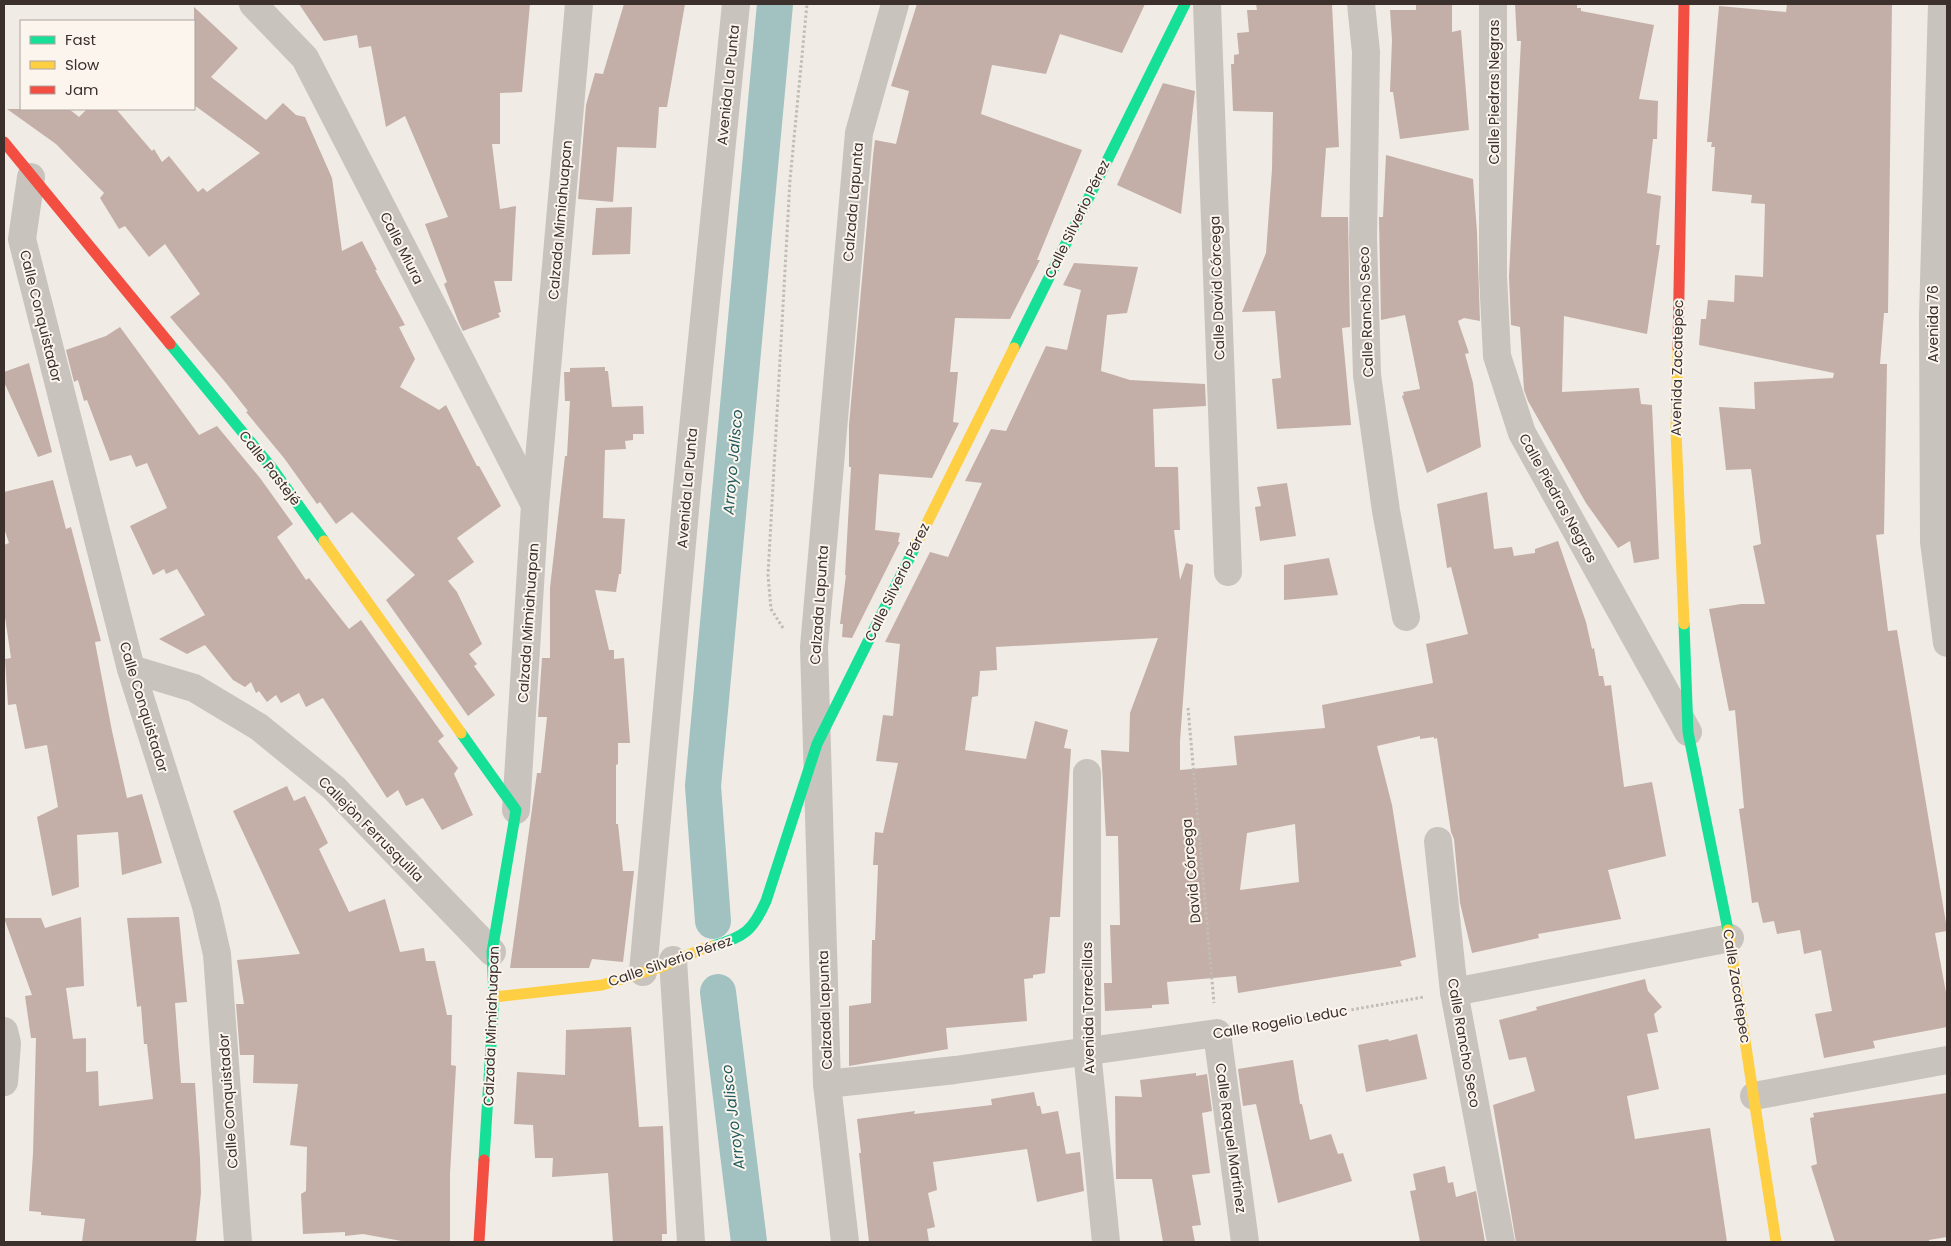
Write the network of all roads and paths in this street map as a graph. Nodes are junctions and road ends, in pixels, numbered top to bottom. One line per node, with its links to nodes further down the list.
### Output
1 (253, 4): 16 (street, Calle Miura)
2 (579, 4): 16 (street, Calzada Mimiahuapan)
3 (736, 4): 32 (street, Avenida La Punta)
4 (807, 4): 21 (path)
5 (895, 4): 21 (street, Calzada Lapunta)
6 (1185, 4): 25 (street, Calle Silverio Pérez)
7 (1207, 4): 18 (street, Calle David Córcega)
8 (1361, 4): 19 (street, Calle Rancho Seco)
9 (1493, 4): 24 (street, Calle Piedras Negras)
10 (1684, 4): 24 (street, Avenida Zacatepec)
11 (1942, 4): 12 (street, Avenida 76)
12 (1943, 81): 15 (street, Avenida 76)
13 (4, 142): 14 (street, Calle Pastejé)
14 (31, 177): 22 (street, Calle Conquistador); 27 (street, Calle Pastejé)
15 (1940, 316): 17 (street, Avenida 76)
16 (535, 505): 27 (street, Calzada Mimiahuapan)
17 (1941, 542): 20 (street, Avenida 76)
18 (1228, 572)
19 (1406, 617)
20 (1947, 643)
21 (814, 647): 25 (street, Calzada Lapunta)
22 (131, 669): 30 (street, Callejòn Ferrusquilla); 42 (street, Calle Conquistador)
23 (1188, 708): 36 (path, David Córcega)
24 (1688, 732): 29 (street, Calle Zacatepec)
25 (817, 744): 31 (street, Calle Silverio Pérez); 40 (street, Calzada Lapunta)
26 (1087, 773): 37 (street, Avenida Torrecillas)
27 (516, 810): 30 (street, Calzada Mimiahuapan)
28 (1438, 841): 33 (street, Calle Rancho Seco)
29 (1730, 938): 33 (street); 41 (street, Calle Zacatepec)
30 (492, 952): 34 (street, Calzada Mimiahuapan)
31 (674, 960): 32 (street, Calle Silverio Pérez); 44 (street)
32 (643, 972): 34 (street, Calle Silverio Pérez)
33 (1454, 992): 36 (path, Calle Rogelio Leduc); 48 (street, Calle Rancho Seco)
34 (494, 997): 43 (street, Calzada Mimiahuapan)
35 (4, 1031): 39 (street)
36 (1217, 1033): 37 (street, Calle Rogelio Leduc); 47 (street, Calle Raquel Martínez)
37 (1087, 1051): 40 (street, Calle Rogelio Leduc); 46 (street, Avenida Torrecillas)
38 (1947, 1060): 41 (street)
39 (4, 1082)
40 (827, 1084): 45 (street, Calzada Lapunta)
41 (1754, 1096): 49 (street, Calle Zacatepec)
42 (238, 1242)
43 (478, 1242)
44 (691, 1242)
45 (845, 1242)
46 (1106, 1242)
47 (1245, 1242)
48 (1501, 1242)
49 (1776, 1242)

